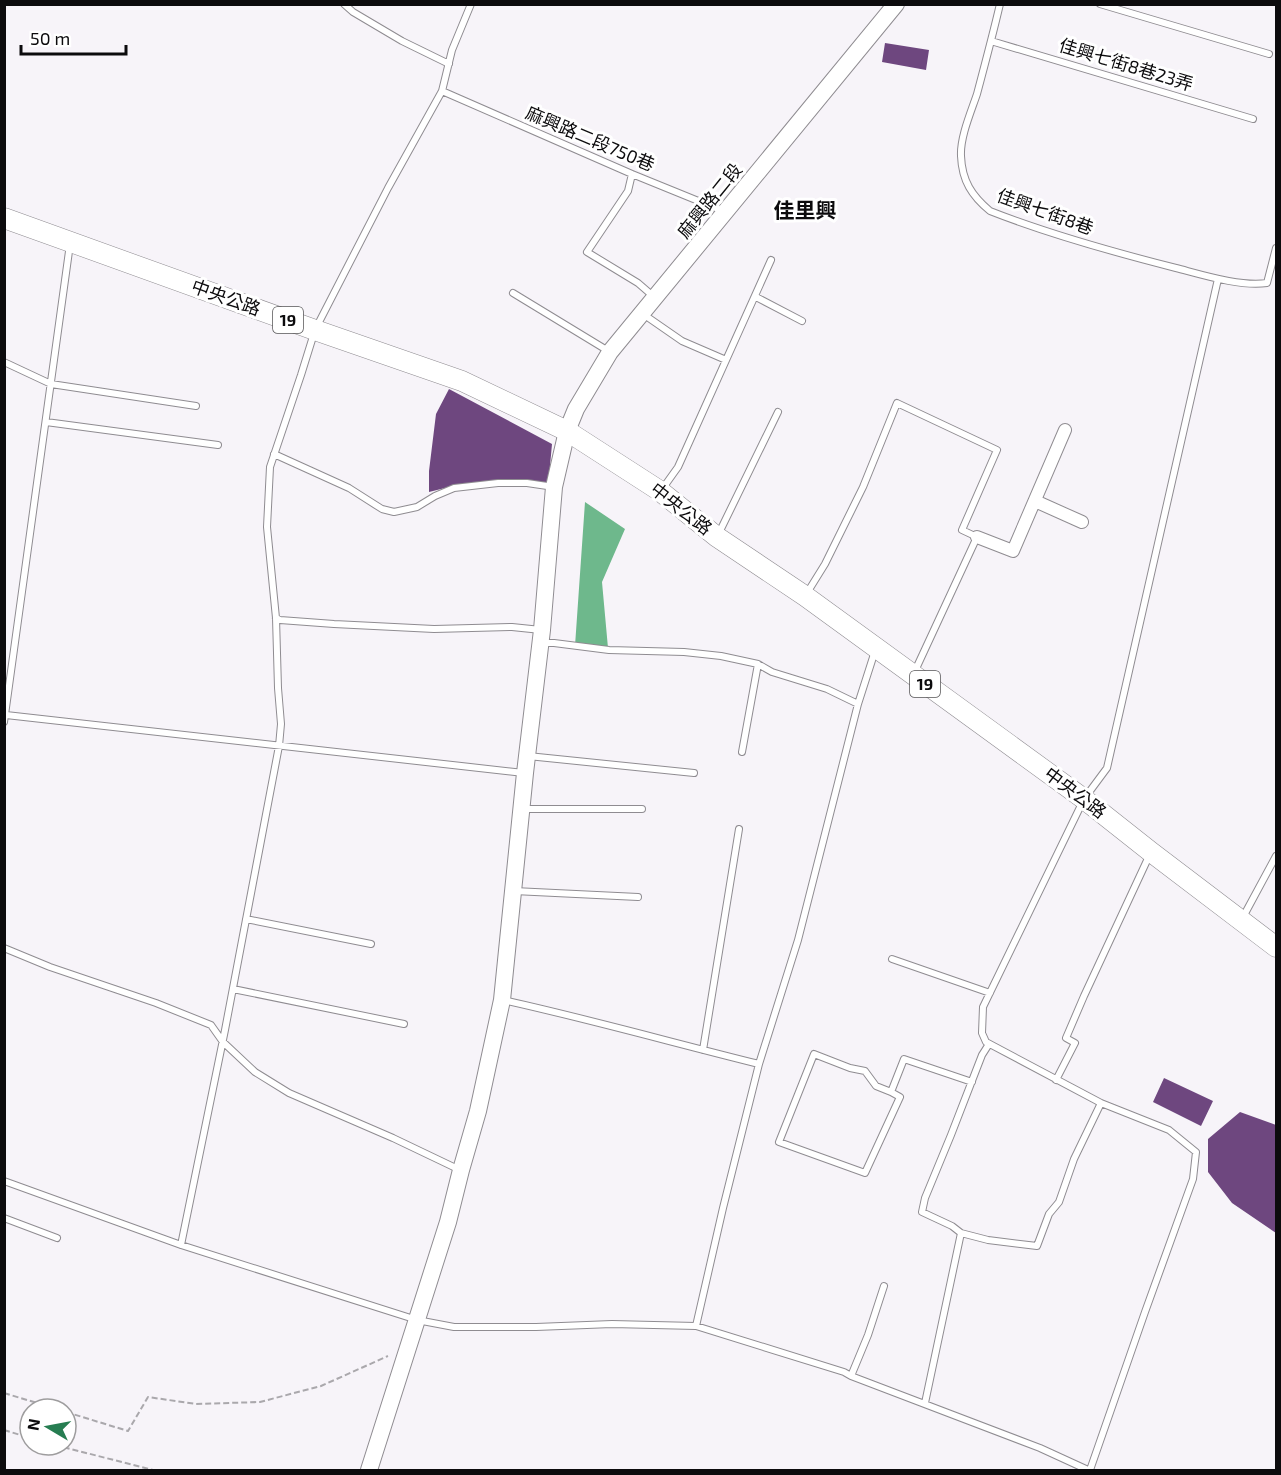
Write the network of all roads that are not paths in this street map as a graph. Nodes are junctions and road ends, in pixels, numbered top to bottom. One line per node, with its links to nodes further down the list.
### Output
1 (344, 4): 8 (lane)
2 (471, 4): 8 (lane)
3 (896, 4): 12 (street, 麻興路二段)
4 (1000, 4): 6 (lane, 佳興七街8巷)
5 (1100, 4): 7 (lane)
6 (991, 41): 10 (lane, 佳興七街8巷23弄); 17 (lane, 佳興七街8巷)
7 (1269, 54)
8 (449, 64): 9 (lane)
9 (442, 91): 11 (lane, 麻興路二段750巷); 23 (lane)
10 (1253, 119)
11 (632, 174): 12 (lane, 麻興路二段750巷); 20 (lane)
12 (726, 213): 20 (street, 麻興路二段)
13 (4, 218): 14 (main road, 中央公路 / 19)
14 (70, 242): 23 (main road, 中央公路 / 19); 27 (lane)
15 (1276, 248): 17 (lane, 佳興七街8巷)
16 (771, 260): 19 (lane)
17 (1218, 279): 54 (lane)
18 (513, 292): 24 (lane)
19 (756, 297): 22 (lane); 25 (lane)
20 (656, 298): 21 (street, 麻興路二段)
21 (642, 314): 24 (street, 麻興路二段); 25 (lane)
22 (802, 321)
23 (315, 330): 32 (main road, 中央公路 / 19); 34 (lane)
24 (610, 352): 32 (street, 麻興路二段)
25 (726, 360): 36 (lane)
26 (4, 362): 27 (lane)
27 (51, 384): 28 (lane); 30 (lane)
28 (196, 406)
29 (778, 412): 39 (lane)
30 (46, 422): 33 (lane); 48 (lane)
31 (1065, 430): 37 (street)
32 (567, 431): 35 (street, 麻興路二段); 36 (main road, 中央公路 / 19)
33 (219, 445)
34 (274, 453): 35 (lane); 42 (lane)
35 (554, 487): 43 (street, 麻興路二段)
36 (660, 491): 39 (main road, 中央公路 / 19)
37 (1035, 501): 38 (street); 40 (street)
38 (1082, 522)
39 (717, 537): 41 (main road, 中央公路 / 19)
40 (977, 537): 41 (lane); 46 (lane)
41 (805, 596): 44 (main road, 中央公路 / 19)
42 (276, 618): 43 (lane); 49 (lane)
43 (541, 636): 45 (lane); 51 (street, 麻興路二段)
44 (876, 648): 46 (main road, 中央公路 / 19); 47 (lane)
45 (758, 664): 47 (lane); 50 (lane)
46 (913, 675): 54 (main road, 中央公路 / 19)
47 (858, 704): 75 (lane)
48 (5, 718): 49 (lane)
49 (279, 746): 52 (lane); 62 (lane)
50 (742, 752)
51 (527, 756): 52 (street, 麻興路二段); 53 (lane)
52 (525, 773): 55 (street, 麻興路二段)
53 (694, 773)
54 (1084, 799): 58 (main road, 中央公路 / 19); 69 (lane)
55 (522, 809): 56 (lane); 60 (street, 麻興路二段)
56 (642, 809)
57 (739, 829): 74 (lane)
58 (1151, 852): 63 (main road, 中央公路 / 19); 76 (lane)
59 (1276, 856): 63 (lane)
60 (513, 891): 61 (lane); 70 (street, 麻興路二段)
61 (638, 897)
62 (246, 919): 64 (lane); 68 (lane)
63 (1241, 920): 65 (main road, 中央公路 / 19)
64 (371, 944)
65 (1276, 947)
66 (4, 948): 72 (lane)
67 (892, 959): 69 (lane)
68 (233, 989): 71 (lane); 72 (lane)
69 (990, 993): 73 (lane)
70 (502, 999): 74 (lane); 80 (street, 麻興路二段)
71 (404, 1024)
72 (223, 1042): 80 (lane); 85 (lane)
73 (989, 1044): 76 (lane); 77 (lane)
74 (703, 1050): 75 (lane)
75 (759, 1064): 88 (lane)
76 (1056, 1080): 79 (lane)
77 (972, 1082): 78 (lane); 83 (lane)
78 (891, 1092): 78 (lane)
79 (1101, 1103): 83 (lane); 92 (lane)
80 (461, 1170): 87 (street, 麻興路二段)
81 (4, 1181): 85 (lane)
82 (4, 1218): 84 (lane)
83 (961, 1233): 90 (lane)
84 (57, 1238)
85 (181, 1245): 87 (lane)
86 (884, 1286): 89 (lane)
87 (417, 1320): 88 (lane); 91 (street, 麻興路二段)
88 (696, 1326): 89 (lane)
89 (851, 1376): 90 (lane)
90 (925, 1403): 92 (lane)
91 (369, 1470)
92 (1089, 1470)

